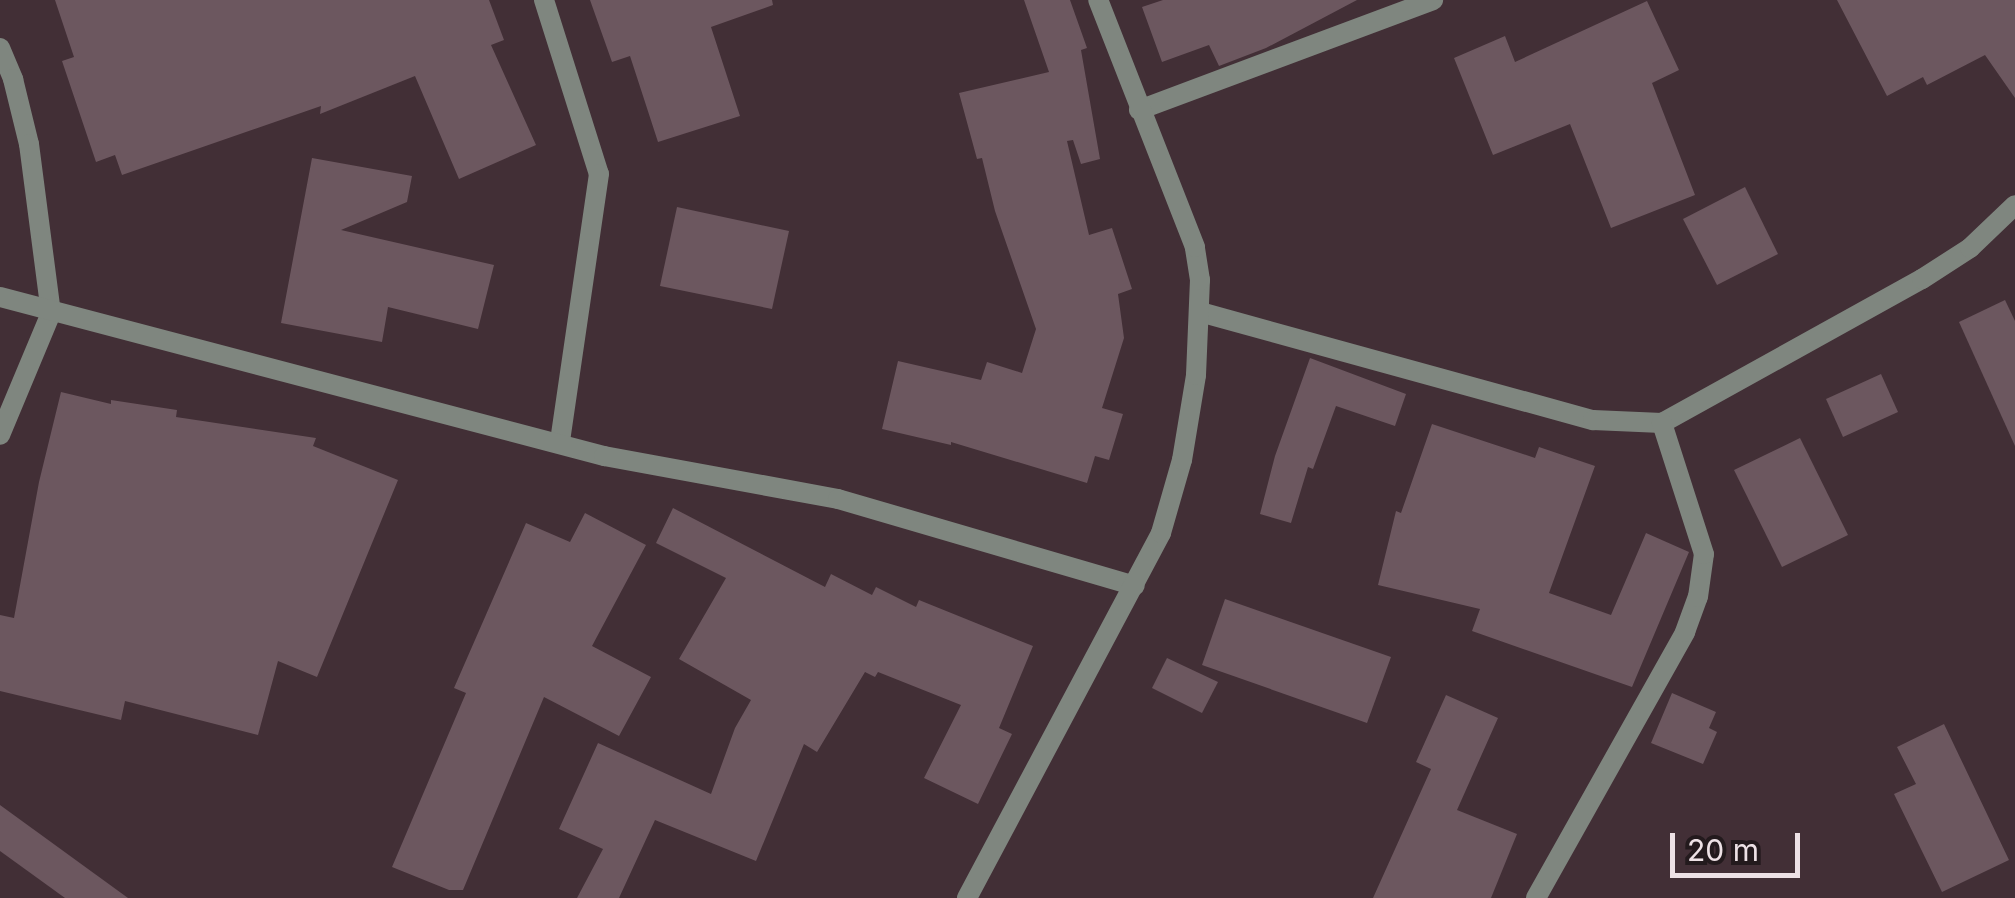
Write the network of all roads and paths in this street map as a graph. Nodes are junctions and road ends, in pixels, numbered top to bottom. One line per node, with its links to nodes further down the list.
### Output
1 (544, 0): 12 (street)
2 (1098, 0): 5 (street)
3 (1433, 0): 5 (street)
4 (0, 48): 9 (street)
5 (1139, 110): 8 (street)
6 (2015, 205): 10 (street)
7 (0, 297): 9 (street)
8 (1200, 312): 10 (street); 13 (street)
9 (51, 313): 11 (street); 12 (street)
10 (1662, 423): 15 (street)
11 (0, 435)
12 (560, 442): 13 (street)
13 (1135, 586): 14 (street)
14 (967, 898)
15 (1536, 898)

